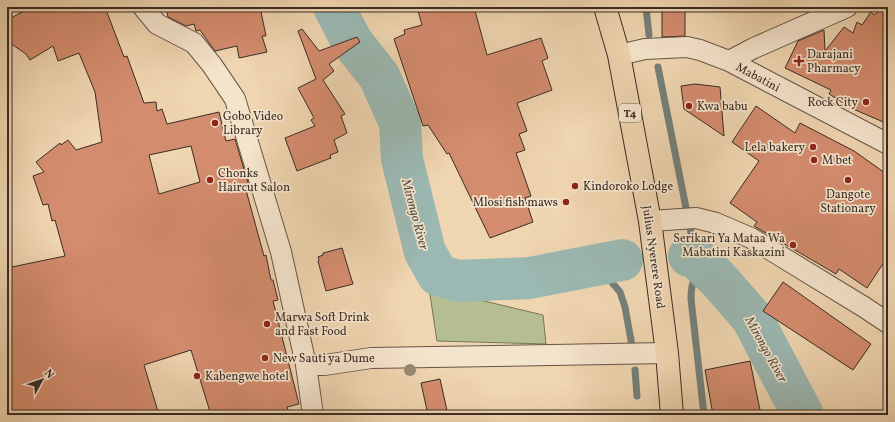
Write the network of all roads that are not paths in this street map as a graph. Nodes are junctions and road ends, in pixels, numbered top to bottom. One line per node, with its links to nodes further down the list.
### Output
1 (143, 7): 10 (street)
2 (605, 7): 4 (highway, Julius Nyerere Road / T4)
3 (847, 7): 5 (street)
4 (619, 55): 5 (street, Mabatini); 7 (highway, Julius Nyerere Road / T4)
5 (729, 61): 6 (street, Mabatini)
6 (888, 144)
7 (650, 221): 8 (street); 9 (highway, Julius Nyerere Road / T4)
8 (888, 323)
9 (667, 353): 10 (street); 12 (highway, Julius Nyerere Road / T4)
10 (306, 365): 11 (street)
11 (313, 415)
12 (672, 415)

